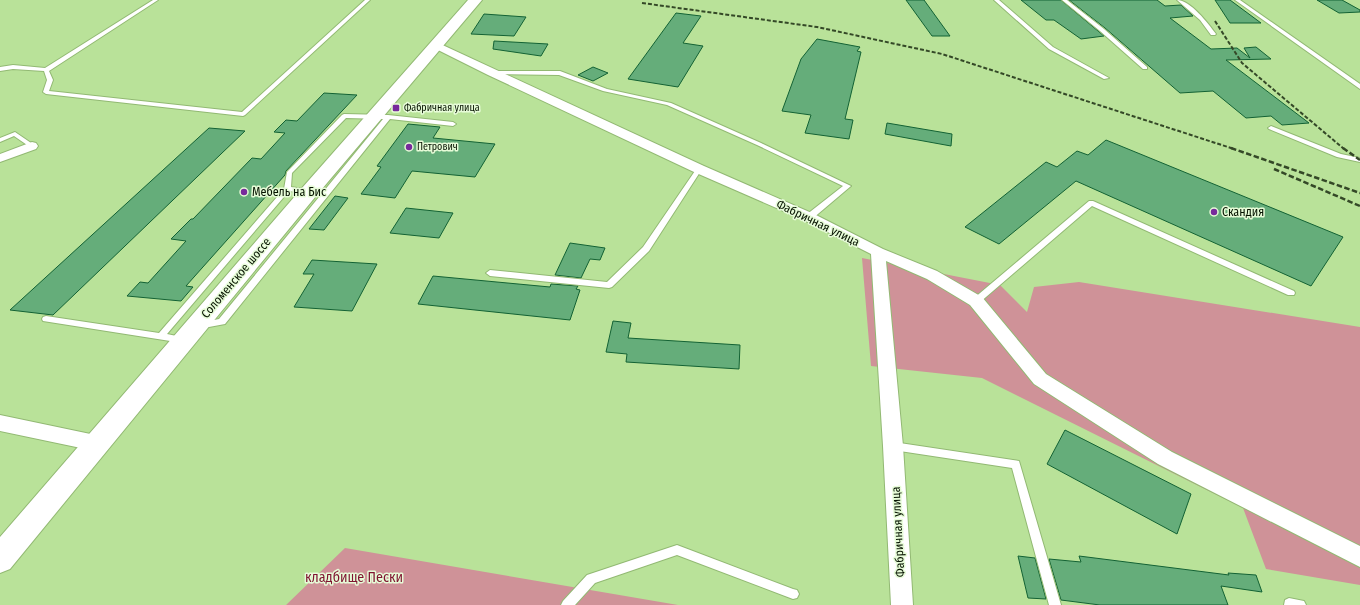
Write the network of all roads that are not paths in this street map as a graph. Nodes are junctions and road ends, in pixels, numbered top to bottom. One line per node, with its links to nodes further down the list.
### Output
1 (156, 0): 12 (lane)
2 (368, 0): 12 (lane)
3 (475, 0): 9 (main road, Соломенское шоссе)
4 (996, 0): 14 (lane)
5 (1064, 0): 10 (lane)
6 (1180, 0): 8 (lane)
7 (1237, 0): 15 (lane)
8 (1212, 34)
9 (436, 45): 13 (street, Фабричная улица); 16 (main road, Соломенское шоссе)
10 (1145, 68)
11 (0, 69): 12 (lane)
12 (46, 70)
13 (492, 73): 23 (street, Фабричная улица); 26 (lane)
14 (1106, 78)
15 (1360, 87)
16 (381, 117): 17 (lane); 24 (lane); 25 (main road, Соломенское шоссе); 32 (lane)
17 (453, 124)
18 (1271, 128): 22 (lane)
19 (0, 140): 20 (lane)
20 (32, 146): 21 (street)
21 (0, 158)
22 (1360, 160)
23 (699, 169): 26 (street, Фабричная улица); 28 (lane)
24 (287, 189): 25 (lane); 33 (lane)
25 (309, 192): 32 (main road, Соломенское шоссе)
26 (809, 217): 27 (street, Фабричная улица)
27 (878, 252): 30 (street); 37 (street, Фабричная улица)
28 (490, 272)
29 (1291, 293): 30 (lane)
30 (976, 301): 38 (street)
31 (46, 319): 33 (lane)
32 (200, 321): 34 (main road, Соломенское шоссе)
33 (161, 336): 34 (lane)
34 (183, 341): 36 (main road, Соломенское шоссе)
35 (0, 424): 36 (street)
36 (100, 444): 39 (main road, Соломенское шоссе)
37 (893, 446): 42 (street, Фабричная улица); 43 (lane)
38 (1360, 557)
39 (0, 559)
40 (793, 594): 41 (lane)
41 (567, 605)
42 (902, 605)
43 (1055, 605)

